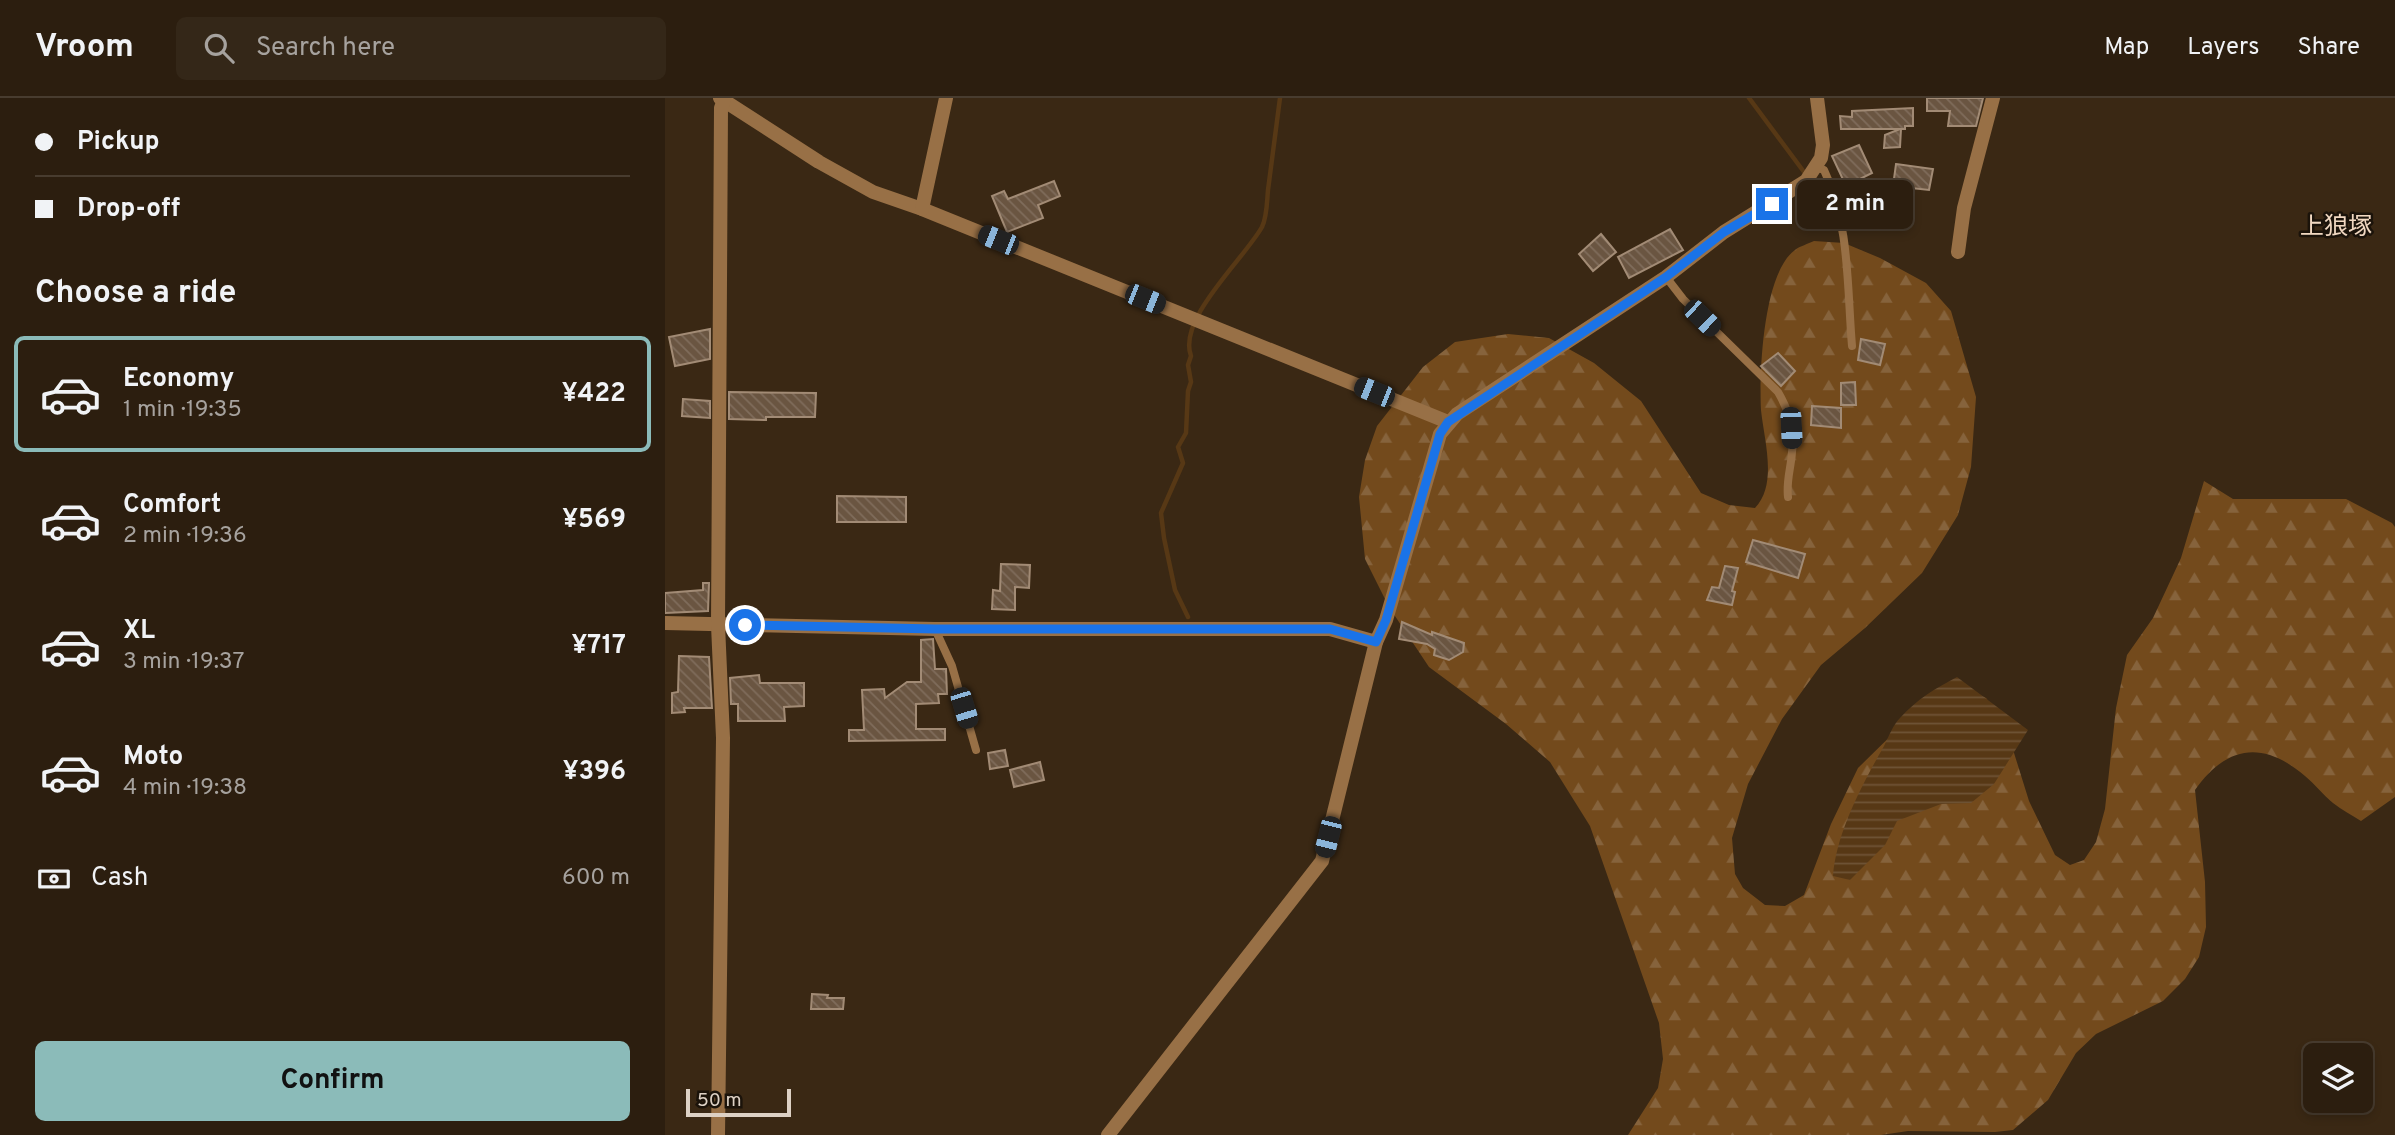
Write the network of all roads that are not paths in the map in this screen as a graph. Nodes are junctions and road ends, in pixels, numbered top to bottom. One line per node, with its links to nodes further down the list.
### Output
1 (946, 98): 6 (street)
2 (1817, 98): 5 (street)
3 (1993, 98): 7 (street)
4 (722, 99): 6 (street); 13 (street)
5 (1815, 167): 8 (street); 9 (lane)
6 (922, 209): 10 (street)
7 (1958, 252)
8 (1666, 277): 10 (street); 11 (lane)
9 (1852, 346)
10 (1448, 422): 15 (street)
11 (1788, 497)
12 (665, 623): 13 (street)
13 (718, 625): 14 (street); 17 (street)
14 (935, 629): 15 (street); 16 (lane)
15 (1376, 642): 18 (street)
16 (976, 750)
17 (718, 1135)
18 (1108, 1135)

